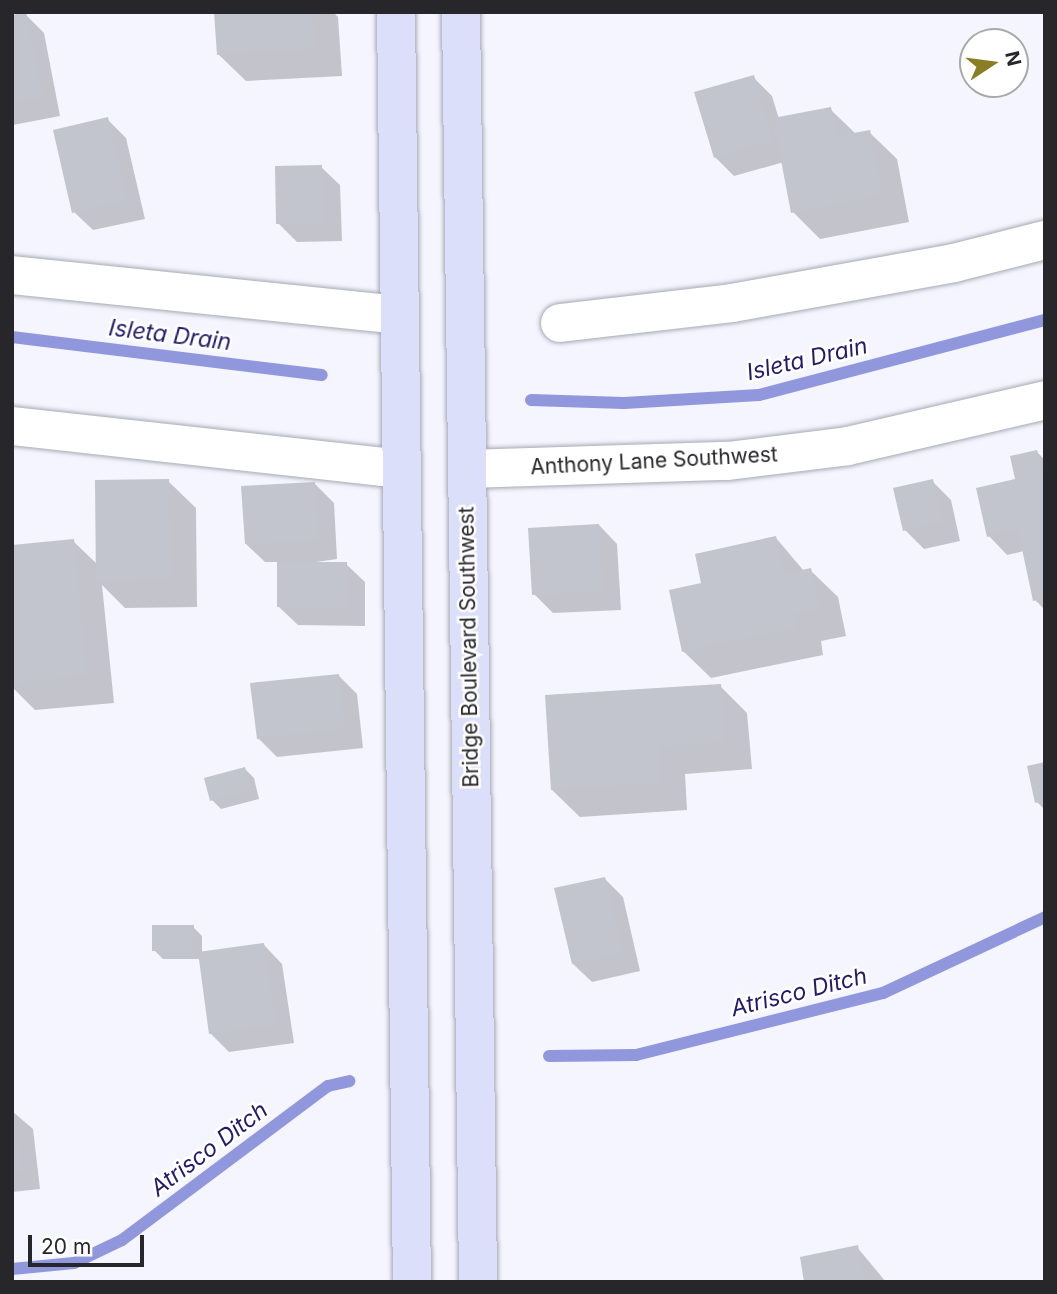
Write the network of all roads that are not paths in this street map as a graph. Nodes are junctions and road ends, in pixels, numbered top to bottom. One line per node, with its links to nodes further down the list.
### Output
1 (396, 12): 5 (main road)
2 (461, 12): 10 (main road, Bridge Boulevard Southwest)
3 (1045, 240): 6 (street)
4 (12, 275): 5 (street)
5 (399, 315): 9 (main road)
6 (560, 323)
7 (1045, 400): 10 (street, Anthony Lane Southwest)
8 (12, 426): 9 (street)
9 (401, 468): 11 (main road)
10 (467, 469): 12 (main road, Bridge Boulevard Southwest)
11 (412, 1282)
12 (478, 1282)

